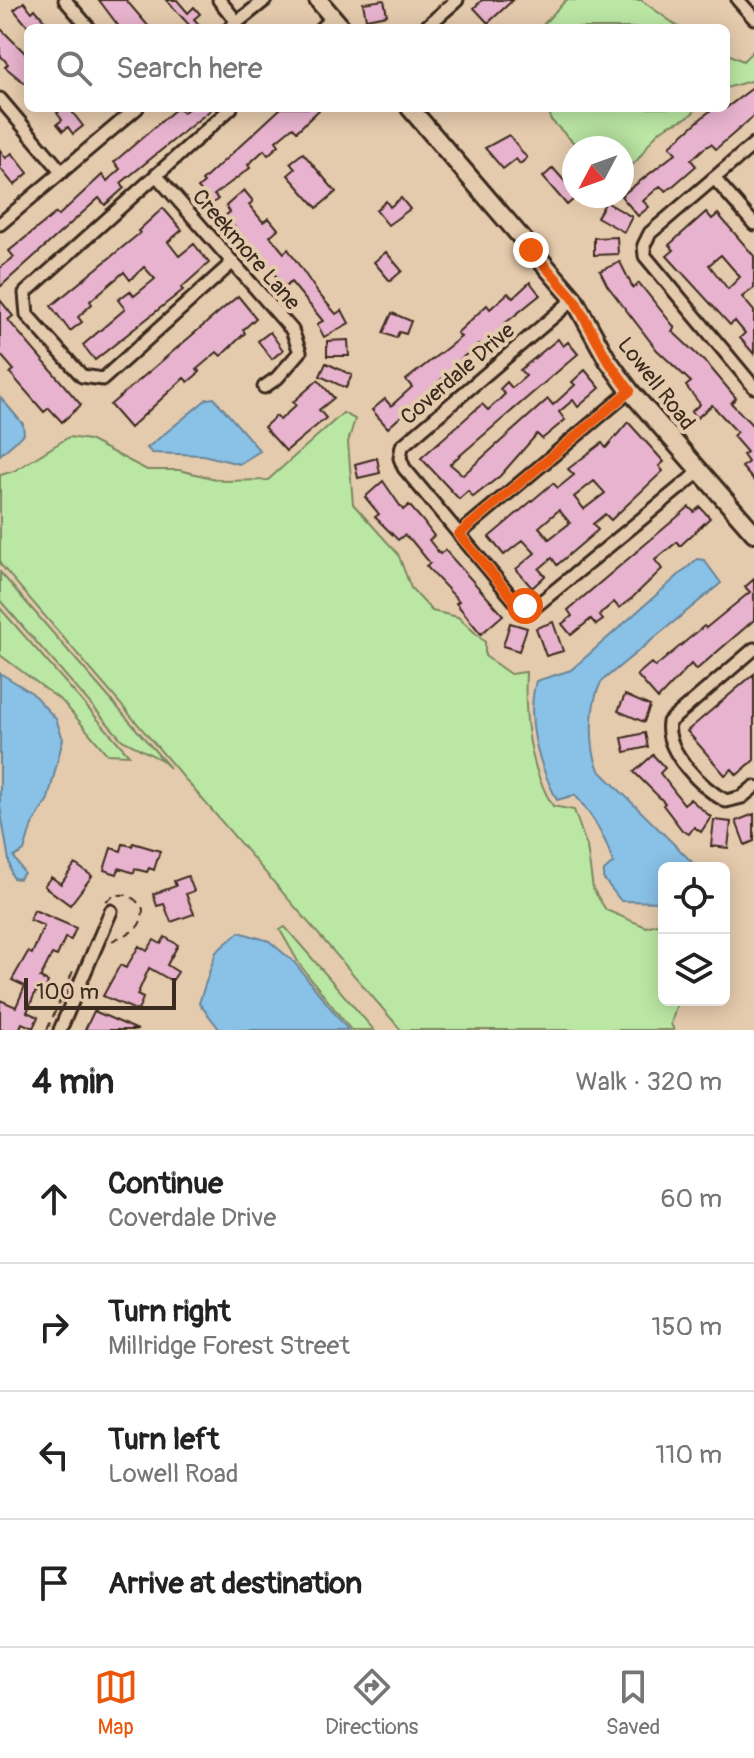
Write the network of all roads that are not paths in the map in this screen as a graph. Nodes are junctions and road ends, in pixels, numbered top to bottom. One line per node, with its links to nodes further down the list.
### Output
1 (65, 0): 8 (street)
2 (219, 0): 9 (street)
3 (265, 0): 10 (street)
4 (318, 0): 11 (street)
5 (457, 0): 12 (street)
6 (738, 0): 7 (street)
7 (754, 18)
8 (86, 24)
9 (233, 24)
10 (235, 24)
11 (331, 24)
12 (430, 24)
13 (0, 99): 18 (street)
14 (132, 112): 18 (street)
15 (227, 112): 19 (street)
16 (413, 112): 24 (street, Lowell Road)
17 (754, 144): 20 (street)
18 (62, 172): 21 (street)
19 (156, 175): 23 (street, Creekmore Lane); 23 (street)
20 (714, 178): 22 (street); 26 (street)
21 (0, 224)
22 (754, 224)
23 (233, 262): 25 (street, Creekmore Lane)
24 (574, 299): 27 (street, Lowell Road); 32 (street, Coverdale Drive)
25 (264, 387)
26 (754, 387)
27 (630, 391): 28 (street, Lowell Road); 32 (street)
28 (700, 471): 30 (street, Lowell Road); 32 (street, Coverdale Drive)
29 (754, 505): 30 (street)
30 (740, 517): 31 (street, Lowell Road)
31 (754, 533)
32 (459, 534)
33 (754, 649): 34 (street)
34 (754, 787)
35 (111, 911): 36 (street)
36 (60, 1030)

